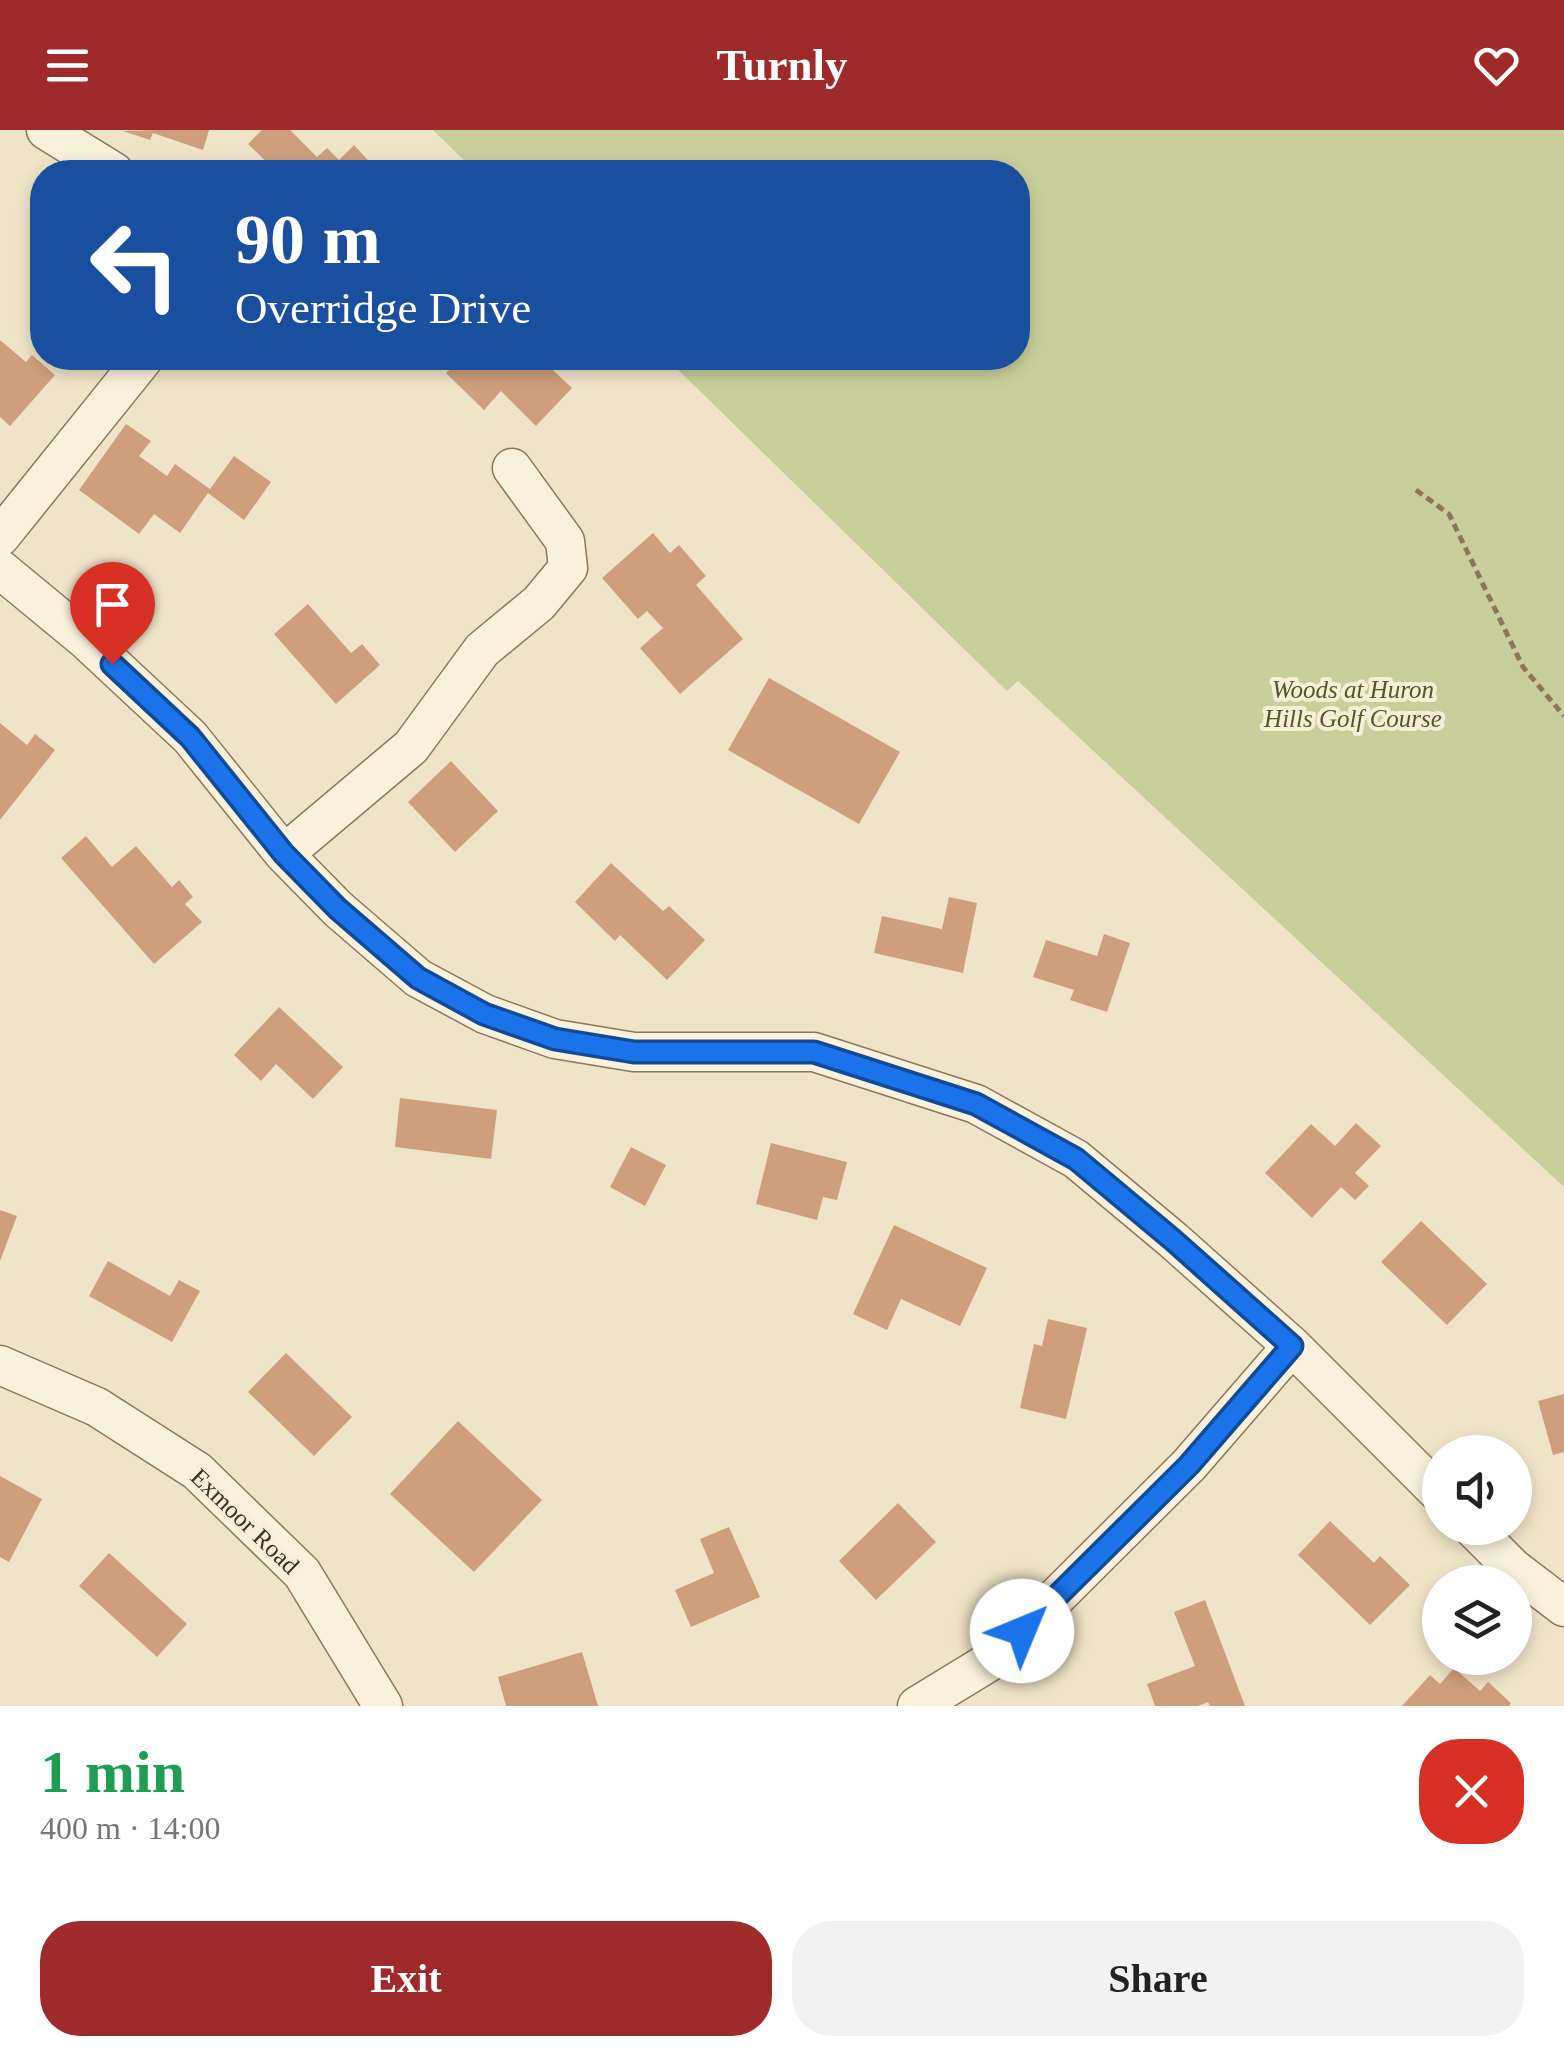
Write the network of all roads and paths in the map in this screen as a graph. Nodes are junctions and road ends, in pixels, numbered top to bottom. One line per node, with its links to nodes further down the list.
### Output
1 (46, 130): 2 (street)
2 (95, 160)
3 (134, 370): 6 (street)
4 (512, 468): 9 (street)
5 (1416, 490): 8 (path)
6 (0, 537)
7 (0, 570): 9 (street)
8 (1564, 716)
9 (284, 854): 10 (street)
10 (1292, 1346): 12 (street); 16 (street)
11 (0, 1365): 15 (street, Exmoor Road)
12 (1422, 1476)
13 (1490, 1545): 14 (street)
14 (1564, 1607)
15 (384, 1706)
16 (917, 1706)

